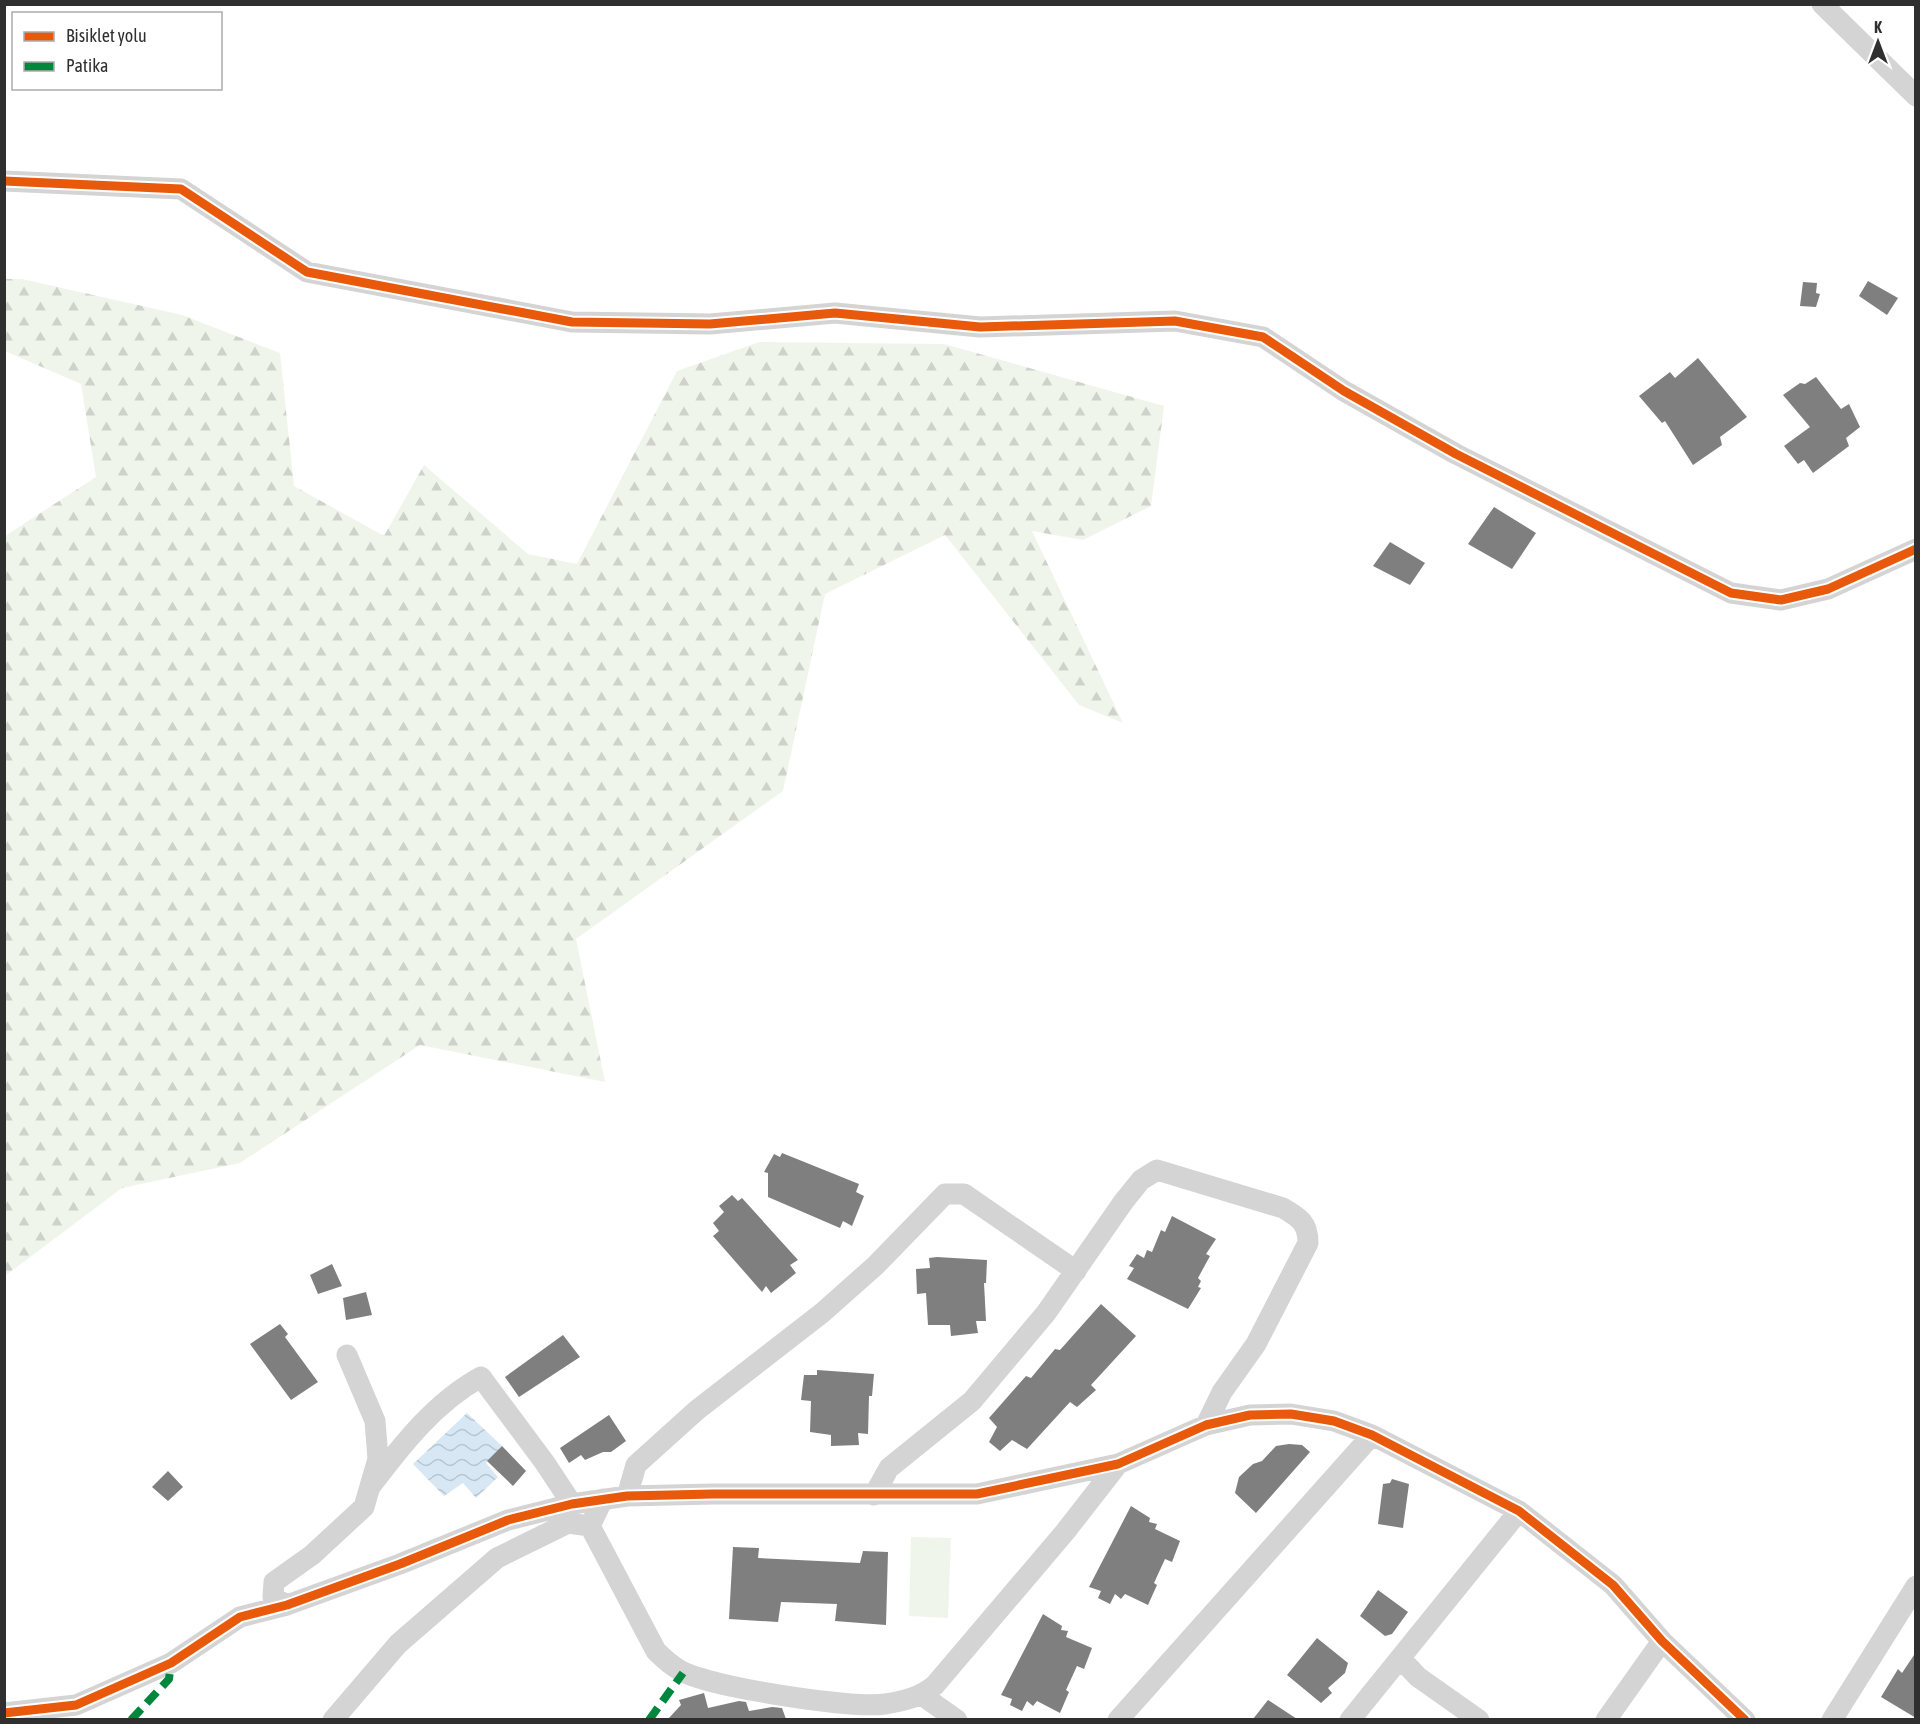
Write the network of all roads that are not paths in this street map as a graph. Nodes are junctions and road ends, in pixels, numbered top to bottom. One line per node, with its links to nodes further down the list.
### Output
1 (1822, 4): 2 (street)
2 (1916, 96)
3 (4, 181): 4 (street)
4 (1916, 549)
5 (1076, 1271): 7 (street); 11 (street); 12 (street)
6 (347, 1355): 10 (street)
7 (1206, 1425): 8 (street); 9 (street)
8 (1372, 1435): 15 (street); 25 (street)
9 (1118, 1464): 11 (street); 21 (street)
10 (370, 1487): 14 (street); 18 (street)
11 (874, 1495): 12 (street)
12 (627, 1496): 13 (street)
13 (603, 1499): 14 (street); 16 (street)
14 (572, 1504): 18 (street)
15 (1519, 1511): 19 (street); 20 (street)
16 (590, 1526): 21 (street); 23 (street)
17 (1916, 1586): 30 (street)
18 (287, 1605): 22 (street)
19 (1662, 1641): 28 (street); 29 (street)
20 (1401, 1659): 26 (street); 27 (street)
21 (922, 1696): 24 (street)
22 (4, 1713)
23 (333, 1719)
24 (957, 1719)
25 (1118, 1719)
26 (1350, 1719)
27 (1479, 1719)
28 (1606, 1719)
29 (1745, 1719)
30 (1832, 1719)

